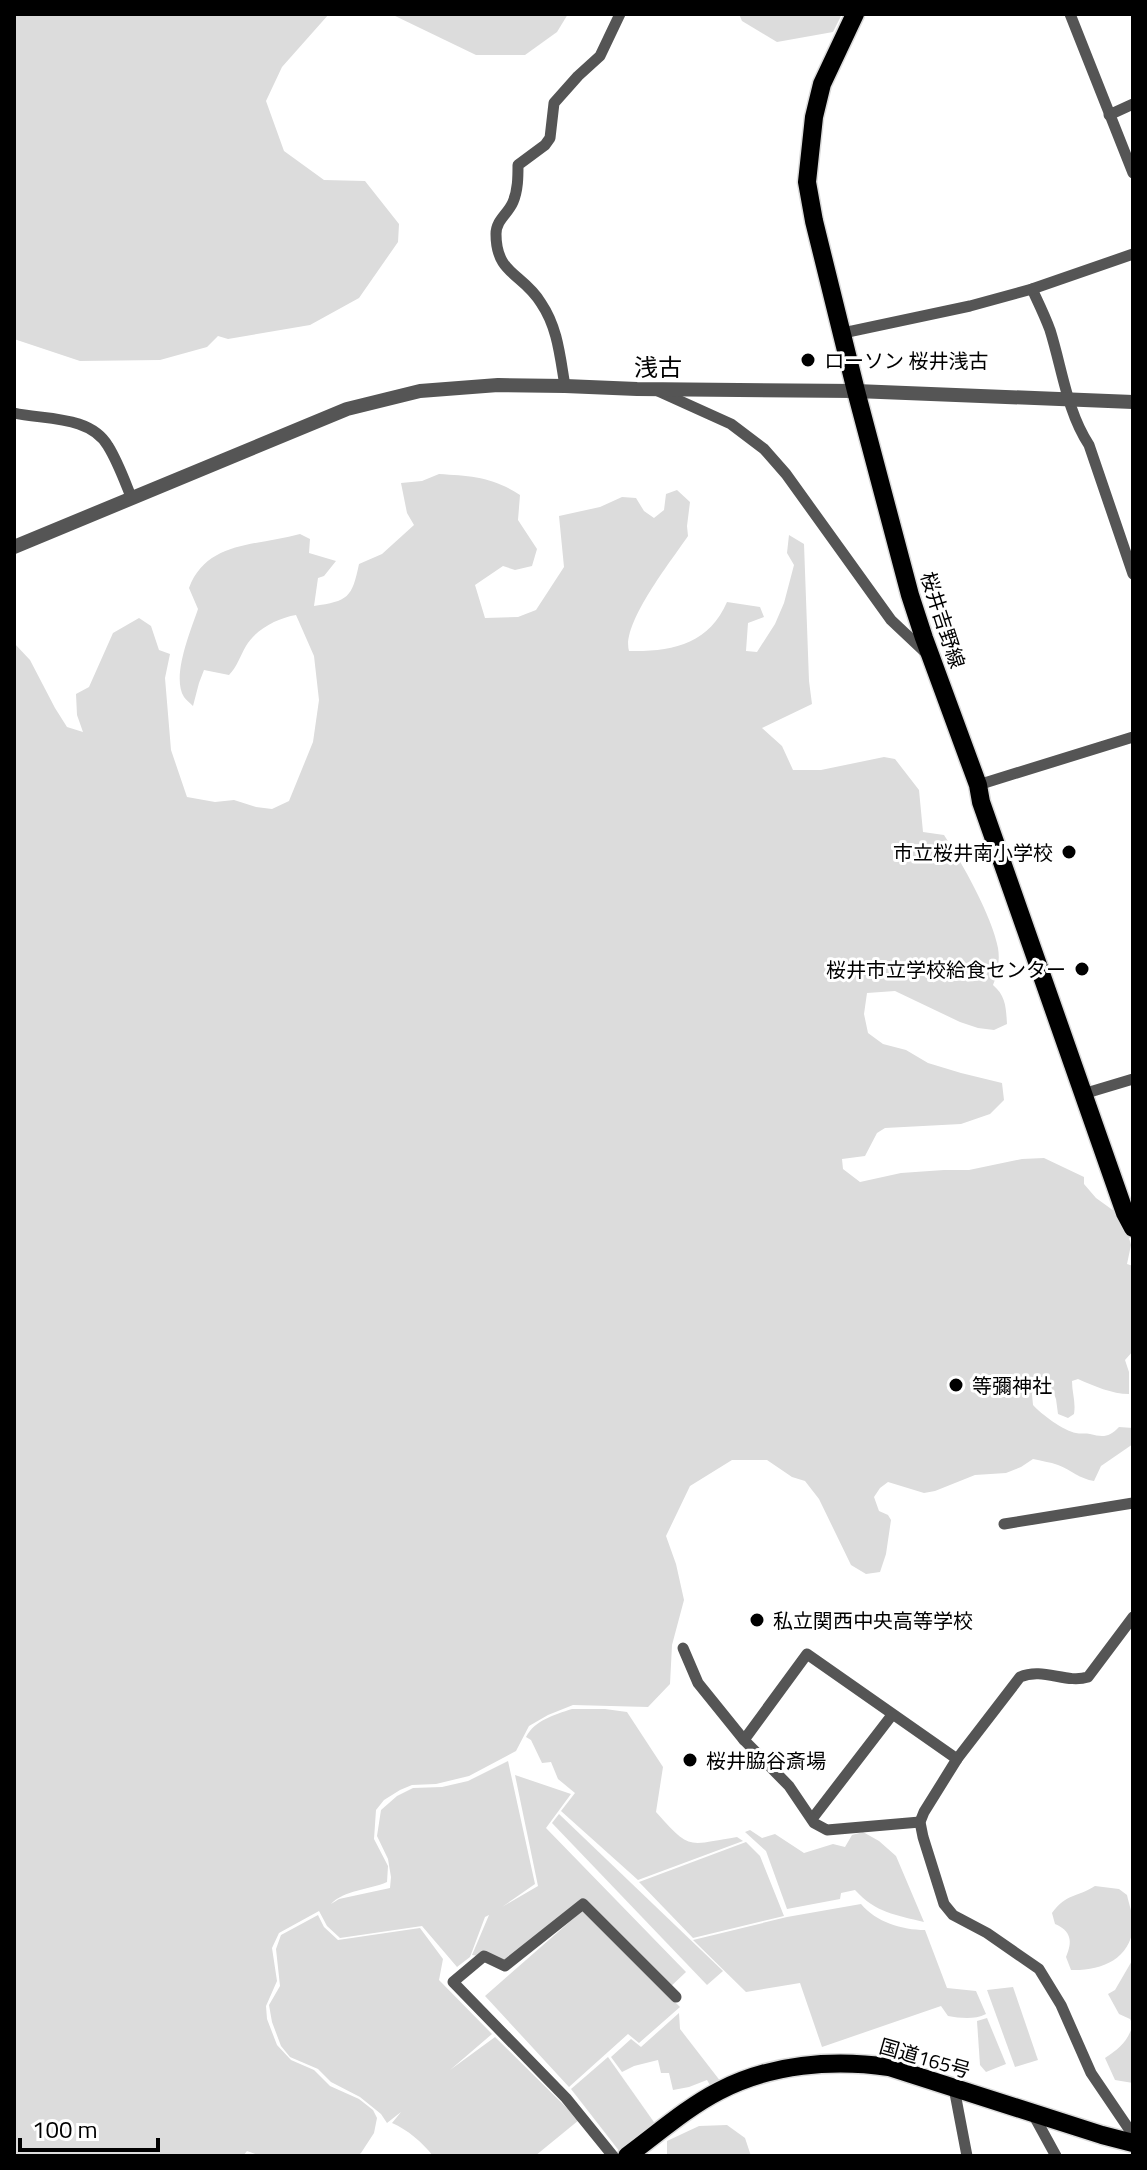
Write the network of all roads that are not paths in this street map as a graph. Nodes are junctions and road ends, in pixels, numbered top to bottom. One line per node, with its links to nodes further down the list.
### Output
1 (620, 14): 10 (street)
2 (855, 14): 9 (main road, 桜井吉野線)
3 (1070, 14): 5 (street)
4 (1133, 104): 5 (street)
5 (1109, 115): 6 (street)
6 (1133, 173)
7 (1133, 254): 8 (street)
8 (1032, 289): 9 (street); 13 (street)
9 (843, 333): 12 (main road, 桜井吉野線)
10 (565, 386): 11 (street); 16 (street)
11 (652, 388): 12 (street); 19 (street)
12 (856, 391): 13 (street); 19 (main road, 桜井吉野線)
13 (1070, 400): 14 (street); 18 (street)
14 (1133, 402)
15 (14, 413): 16 (street)
16 (132, 499): 17 (street)
17 (14, 547)
18 (1133, 574)
19 (932, 659): 21 (main road, 桜井吉野線)
20 (1133, 737): 21 (street)
21 (978, 785): 23 (main road, 桜井吉野線)
22 (1133, 1079): 23 (street)
23 (1083, 1094): 24 (main road, 桜井吉野線)
24 (1130, 1219)
25 (1133, 1503): 26 (street)
26 (1004, 1524)
27 (1133, 1617): 31 (street)
28 (683, 1648): 30 (street)
29 (892, 1715): 30 (street); 31 (street); 32 (street)
30 (744, 1740): 32 (street)
31 (957, 1759): 33 (street)
32 (812, 1819): 33 (street)
33 (920, 1822): 37 (street)
34 (676, 1997): 39 (street)
35 (954, 2088): 36 (main road, 国道165号); 40 (main road, 国道165号); 41 (street)
36 (1033, 2113): 38 (main road, 国道165号); 42 (street)
37 (1133, 2135)
38 (1133, 2143)
39 (613, 2156)
40 (627, 2156)
41 (967, 2156)
42 (1056, 2156)

